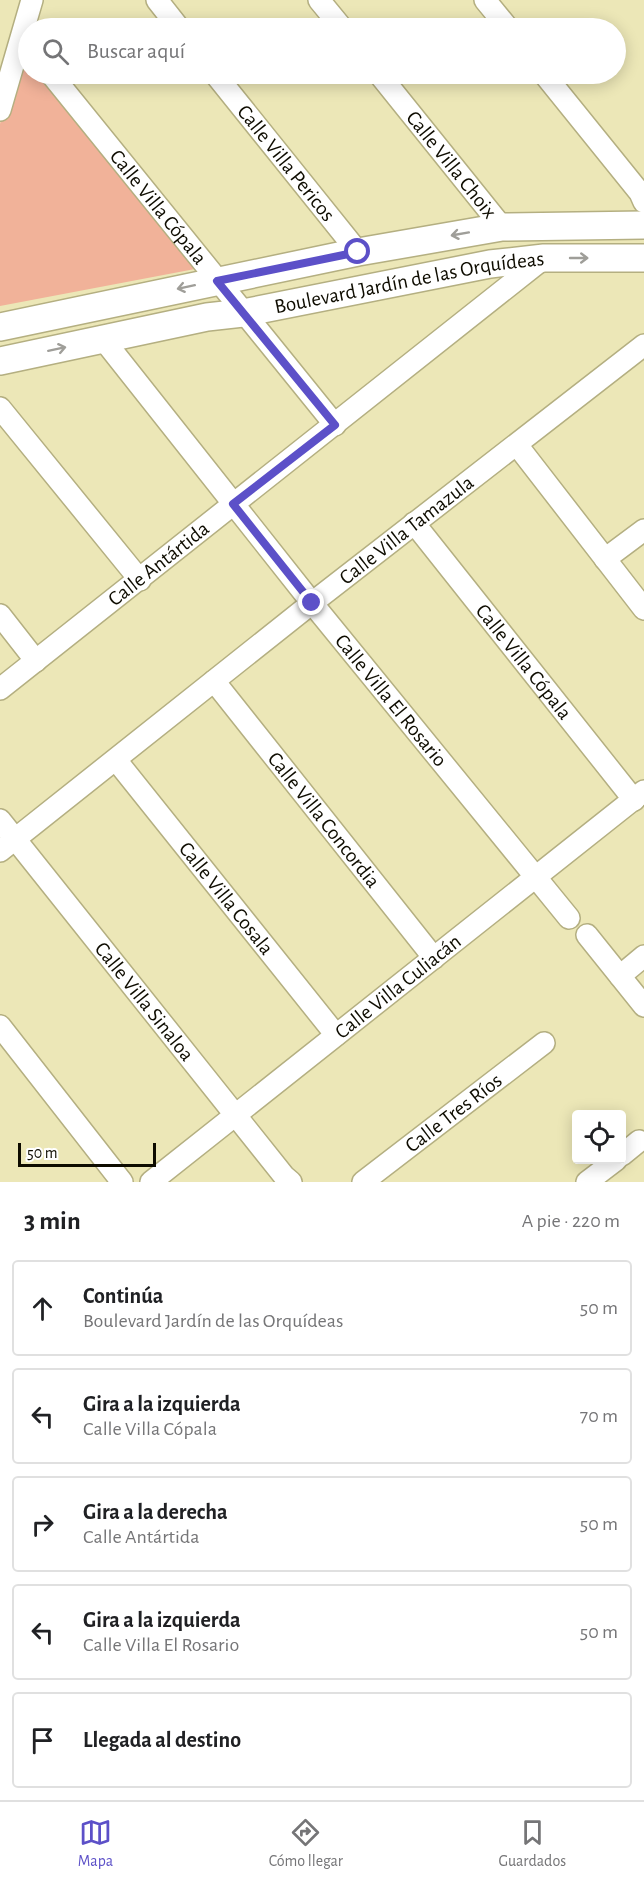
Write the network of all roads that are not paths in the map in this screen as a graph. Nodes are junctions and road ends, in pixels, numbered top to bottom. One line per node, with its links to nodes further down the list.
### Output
1 (156, 0): 5 (street)
2 (320, 0): 6 (street)
3 (30, 2): 4 (street)
4 (28, 18)
5 (171, 18)
6 (334, 18)
7 (18, 60): 12 (street)
8 (59, 84): 19 (street, Calle Villa Cópala)
9 (223, 84): 16 (street, Calle Villa Pericos)
10 (387, 84): 15 (street, Calle Villa Choix)
11 (552, 84): 13 (street)
12 (0, 110)
13 (644, 202)
14 (644, 225): 15 (street, Boulevard Jardín de las Orquídeas)
15 (502, 227): 16 (street, Boulevard Jardín de las Orquídeas, one-way to 16)
16 (358, 252): 19 (street, Boulevard Jardín de las Orquídeas)
17 (544, 258): 18 (street, Boulevard Jardín de las Orquídeas, one-way to 18); 20 (street, Boulevard Jardín de las Orquídeas); 26 (street, Calle Antártida)
18 (644, 258)
19 (217, 281): 20 (street, Calle Villa Cópala); 21 (street, Boulevard Jardín de las Orquídeas, one-way to 21)
20 (243, 313): 22 (street, Boulevard Jardín de las Orquídeas); 26 (street, Calle Villa Cópala)
21 (0, 327)
22 (103, 339): 24 (street, Boulevard Jardín de las Orquídeas, one-way to 22); 28 (street, Calle Villa El Rosario)
23 (644, 345): 27 (street, Calle Villa Tamazula)
24 (0, 362)
25 (0, 408): 32 (street)
26 (335, 425): 28 (street, Calle Antártida)
27 (517, 446): 29 (street, Calle Villa Tamazula); 31 (street)
28 (233, 504): 32 (street, Calle Antártida); 33 (street, Calle Villa El Rosario)
29 (414, 523): 33 (street, Calle Villa Tamazula); 40 (street, Calle Villa Cópala)
30 (644, 530): 31 (street)
31 (605, 559): 34 (street)
32 (140, 580): 36 (street, Calle Antártida)
33 (312, 603): 37 (street, Calle Villa Tamazula); 43 (street, Calle Villa El Rosario)
34 (644, 609)
35 (0, 615): 36 (street)
36 (36, 661): 38 (street, Calle Antártida)
37 (214, 681): 39 (street, Calle Villa Tamazula); 47 (street, Calle Villa Concordia)
38 (0, 689)
39 (116, 760): 42 (street, Calle Villa Tamazula); 51 (street, Calle Villa Cosala)
40 (639, 795): 43 (street, Calle Villa Culiacán)
41 (0, 819): 42 (street, Calle Villa Sinaloa)
42 (8, 845): 53 (street, Calle Villa Sinaloa)
43 (536, 877): 44 (street, Calle Villa El Rosario); 47 (street, Calle Villa Culiacán)
44 (569, 918)
45 (587, 935): 48 (street)
46 (644, 956): 48 (street)
47 (434, 958): 51 (street, Calle Villa Culiacán)
48 (620, 976): 49 (street)
49 (644, 1006)
50 (0, 1026): 56 (street)
51 (336, 1035): 53 (street, Calle Villa Culiacán)
52 (544, 1043): 59 (street, Calle Tres Ríos)
53 (235, 1115): 57 (street, Calle Villa Culiacán); 58 (street, Calle Villa Sinaloa)
54 (639, 1142): 55 (street)
55 (615, 1166): 60 (street)
56 (122, 1182)
57 (151, 1182)
58 (291, 1182)
59 (363, 1182)
60 (587, 1182)

